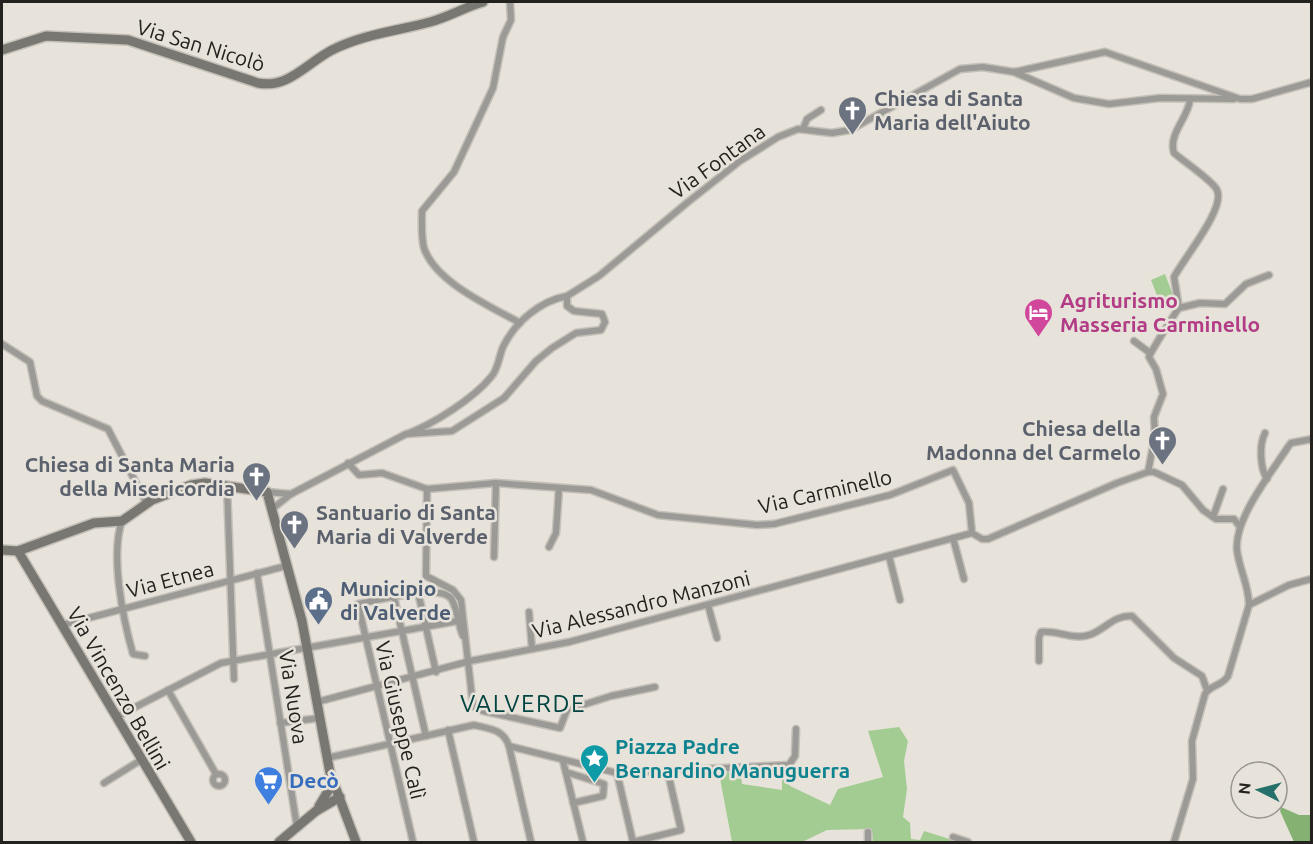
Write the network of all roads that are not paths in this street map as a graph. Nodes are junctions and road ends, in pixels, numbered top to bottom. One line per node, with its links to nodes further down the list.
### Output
1 (483, 2): 3 (street, Via San Nicolò)
2 (510, 2): 13 (street)
3 (2, 50)
4 (1014, 72): 6 (street, Via Fontana); 7 (street); 9 (street, Via Fontana)
5 (1311, 82): 6 (street, Via Fontana)
6 (1240, 99): 7 (street)
7 (1191, 100): 12 (street)
8 (821, 110): 9 (street)
9 (803, 129): 11 (street, Via Fontana)
10 (1269, 275): 12 (street)
11 (567, 296): 13 (street, Via Fontana); 18 (street)
12 (1179, 308): 16 (street)
13 (520, 323): 18 (street, Via Fontana)
14 (1134, 341): 16 (street)
15 (2, 344): 30 (street)
16 (1150, 353): 21 (street)
17 (1264, 433): 22 (street)
18 (406, 434): 20 (street)
19 (1311, 439): 22 (street)
20 (348, 464): 26 (street, Via Carminello); 29 (street)
21 (1148, 472): 32 (street); 35 (street)
22 (1267, 479): 34 (street)
23 (496, 483): 25 (street, Via Carminello); 26 (street, Via Carminello); 41 (street)
24 (227, 486): 28 (street); 30 (street); 46 (street)
25 (559, 488): 35 (street, Via Carminello); 37 (street)
26 (427, 489): 60 (street)
27 (1223, 489): 32 (street)
28 (267, 492): 29 (street); 31 (street)
29 (291, 494): 31 (street)
30 (147, 504): 33 (street)
31 (272, 509): 42 (street)
32 (1213, 517): 34 (street)
33 (122, 521): 39 (street); 52 (street)
34 (1240, 527): 51 (street)
35 (972, 533): 36 (street, Via Alessandro Manzoni)
36 (953, 538): 40 (street, Via Alessandro Manzoni); 44 (street)
37 (549, 546)
38 (2, 550): 39 (street)
39 (18, 551): 55 (street, Via Vincenzo Bellini)
40 (889, 556): 49 (street); 50 (street, Via Alessandro Manzoni)
41 (494, 557)
42 (286, 566): 43 (street, Via Etnea); 61 (street)
43 (257, 573): 46 (street, Via Etnea); 63 (street, Via Nuova)
44 (964, 579)
45 (1311, 579): 51 (street)
46 (231, 580): 52 (street, Via Etnea); 65 (street)
47 (418, 592): 48 (street); 54 (street); 56 (street)
48 (394, 597): 57 (street); 58 (street, Via Giuseppe Calì)
49 (900, 600)
50 (708, 605): 59 (street); 62 (street, Via Alessandro Manzoni)
51 (1249, 605): 74 (street)
52 (122, 609): 55 (street, Via Etnea); 64 (street)
53 (529, 612): 62 (street)
54 (458, 621): 56 (street); 60 (street)
55 (62, 625): 76 (street, Via Vincenzo Bellini)
56 (426, 627): 57 (street); 68 (street)
57 (402, 632): 58 (street); 69 (street)
58 (365, 638): 61 (street); 71 (street, Via Giuseppe Calì)
59 (717, 638)
60 (465, 641): 67 (street)
61 (307, 648): 63 (street); 75 (street)
62 (532, 649): 67 (street, Via Alessandro Manzoni)
63 (270, 655): 65 (street); 78 (street, Via Nuova)
64 (145, 656)
65 (233, 661): 70 (street); 73 (street)
66 (1039, 661): 74 (street)
67 (466, 663): 68 (street, Via Alessandro Manzoni); 72 (street)
68 (436, 672): 69 (street, Via Alessandro Manzoni)
69 (412, 678): 71 (street, Via Alessandro Manzoni); 81 (street)
70 (234, 679)
71 (376, 687): 75 (street, Via Alessandro Manzoni); 82 (street, Via Giuseppe Calì)
72 (656, 687)
73 (168, 690): 76 (street); 90 (street)
74 (1207, 690): 99 (street)
75 (317, 702): 77 (street)
76 (116, 717): 85 (street, Via Vincenzo Bellini)
77 (320, 718): 78 (street); 84 (street)
78 (280, 723): 96 (street, Via Nuova)
79 (796, 729): 88 (street)
80 (448, 730): 81 (street); 83 (street); 106 (street)
81 (426, 736): 82 (street)
82 (390, 744): 84 (street); 105 (street, Via Giuseppe Calì)
83 (509, 747): 86 (street); 107 (street)
84 (327, 758): 92 (street)
85 (141, 760): 91 (street); 102 (street, Via Vincenzo Bellini)
86 (563, 760): 87 (street); 89 (street)
87 (566, 772): 94 (street); 94 (street)
88 (668, 772): 89 (street); 101 (street)
89 (617, 773): 101 (street)
90 (216, 774)
91 (104, 783)
92 (333, 783): 93 (street); 95 (street)
93 (340, 797): 95 (street); 104 (street)
94 (573, 803): 100 (street)
95 (316, 811): 96 (street)
96 (297, 826): 103 (street)
97 (867, 832): 108 (street)
98 (954, 837): 109 (street)
99 (1175, 840)
100 (582, 842)
101 (633, 842)
102 (190, 843)
103 (279, 843)
104 (356, 843)
105 (413, 843)
106 (474, 843)
107 (531, 843)
108 (868, 843)
109 (968, 843)

